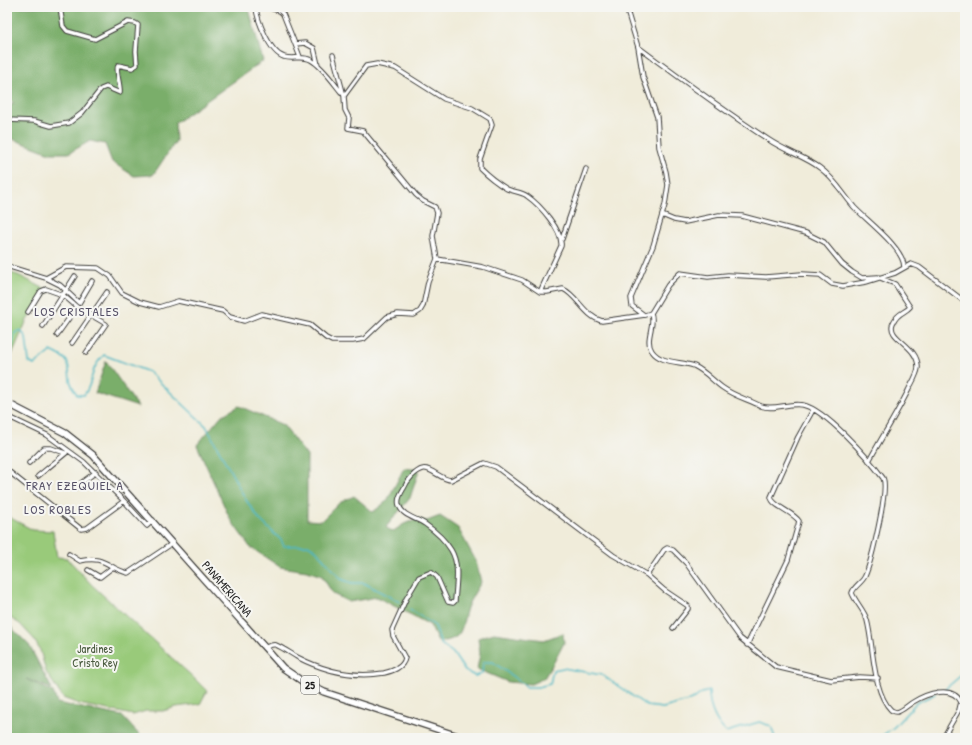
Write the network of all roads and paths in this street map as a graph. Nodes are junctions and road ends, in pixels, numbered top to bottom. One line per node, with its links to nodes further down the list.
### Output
1 (60, 7): 11 (street)
2 (256, 7): 8 (street)
3 (267, 7): 5 (street)
4 (629, 7): 6 (street)
5 (295, 44): 8 (street); 9 (street)
6 (638, 47): 13 (street); 17 (street)
7 (333, 55): 10 (street)
8 (300, 57): 9 (street)
9 (318, 65): 10 (street)
10 (344, 96): 14 (street); 15 (street)
11 (7, 120)
12 (586, 169): 14 (street)
13 (662, 215): 19 (street); 30 (street)
14 (562, 240): 24 (street)
15 (437, 259): 20 (street); 24 (street)
16 (7, 266): 20 (street)
17 (904, 267): 19 (street); 26 (street)
18 (75, 276): 22 (street)
19 (878, 277): 29 (street); 40 (street)
20 (46, 278): 22 (street)
21 (92, 281): 22 (street)
22 (66, 291): 25 (street)
23 (107, 292): 31 (street)
24 (540, 292): 30 (street)
25 (63, 295): 27 (street); 28 (street); 32 (street)
26 (965, 302)
27 (77, 307): 31 (street); 33 (street)
28 (28, 312)
29 (651, 313): 30 (street); 37 (street)
30 (645, 315)
31 (91, 316): 34 (street); 35 (street)
32 (42, 326)
33 (57, 335)
34 (72, 343)
35 (86, 353)
36 (8, 405): 47 (main road, PANAMERICANA / 25)
37 (813, 410): 40 (street); 54 (street)
38 (7, 416): 39 (street)
39 (67, 452): 41 (street); 43 (street); 44 (street)
40 (869, 461): 56 (street)
41 (29, 463)
42 (7, 470): 46 (street)
43 (96, 472): 45 (street); 46 (street)
44 (38, 476)
45 (73, 489)
46 (124, 501): 47 (street)
47 (153, 520): 48 (main road, PANAMERICANA / 25)
48 (172, 543): 50 (street); 55 (main road, PANAMERICANA / 25)
49 (69, 554): 50 (street)
50 (113, 567): 51 (street)
51 (88, 570)
52 (647, 575): 53 (street); 54 (street); 55 (street)
53 (673, 628)
54 (747, 645): 56 (street)
55 (264, 648): 57 (main road, PANAMERICANA / 25)
56 (878, 678): 58 (street)
57 (464, 738)
58 (943, 738)

